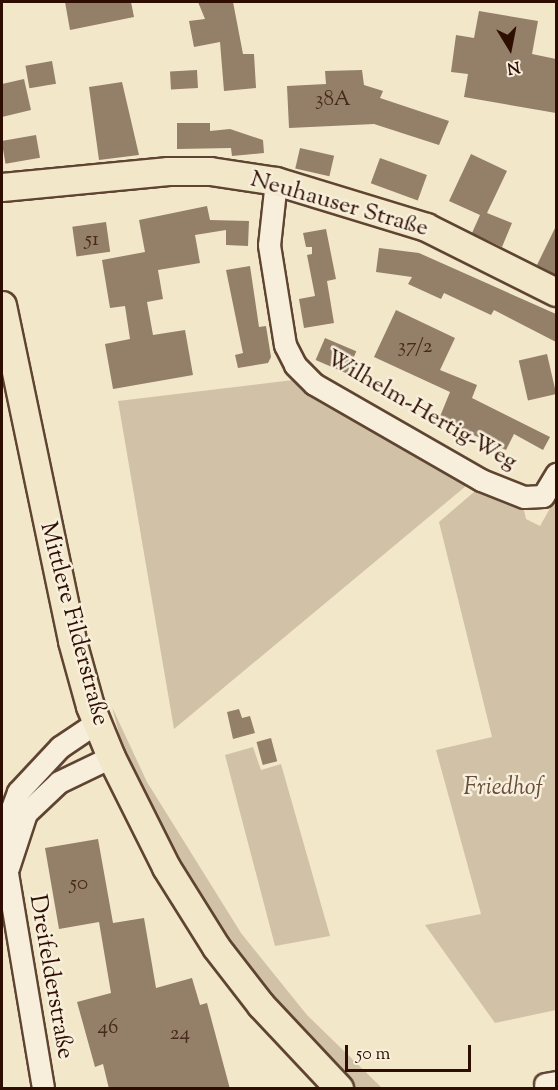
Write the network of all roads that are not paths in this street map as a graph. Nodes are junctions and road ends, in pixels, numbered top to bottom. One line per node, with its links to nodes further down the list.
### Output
1 (276, 181): 2 (main road, Neuhauser Straße); 3 (main road, Neuhauser Straße); 5 (street, Wilhelm-Hertig-Weg)
2 (2, 186)
3 (556, 292)
4 (2, 305): 6 (main road, Mittlere Filderstraße)
5 (556, 474)
6 (97, 722): 7 (main road, Mittlere Filderstraße); 8 (street)
7 (111, 757): 10 (street, Dreifelderstraße); 12 (main road, Mittlere Filderstraße)
8 (2, 835)
9 (2, 843): 10 (street, Dreifelderstraße)
10 (6, 875): 11 (street, Dreifelderstraße)
11 (44, 1089)
12 (339, 1089)

